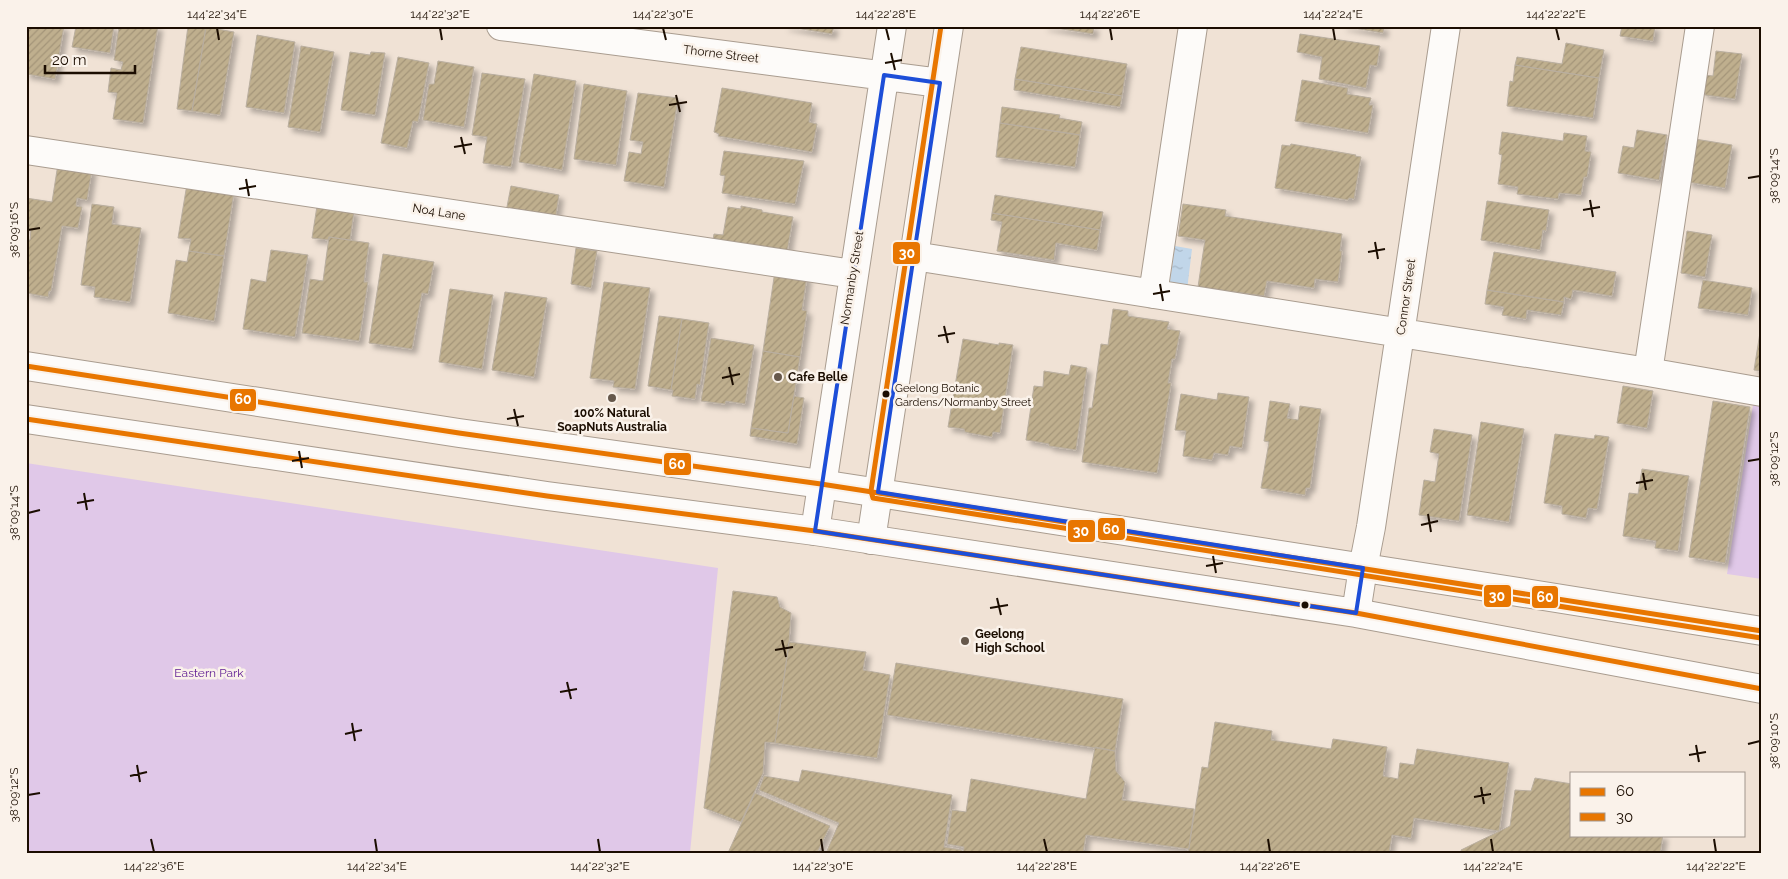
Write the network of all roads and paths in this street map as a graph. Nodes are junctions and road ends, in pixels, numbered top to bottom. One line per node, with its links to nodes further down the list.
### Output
1 (892, 26): 7 (main road, Normanby Street)
2 (949, 26): 8 (main road)
3 (1193, 26): 12 (main road)
4 (1446, 26): 13 (main road, Connor Street)
5 (1700, 26): 15 (main road)
6 (511, 27): 7 (main road, Thorne Street)
7 (884, 75): 8 (main road, Thorne Street); 11 (main road, Normanby Street)
8 (940, 83): 10 (main road)
9 (26, 150): 11 (main road, No4 Lane)
10 (914, 256): 12 (main road); 19 (main road)
11 (853, 274): 18 (main road, Normanby Street)
12 (1153, 294): 13 (main road)
13 (1400, 334): 15 (main road); 22 (main road, Connor Street)
14 (26, 366): 18 (main road)
15 (1648, 372): 16 (main road)
16 (1762, 392)
17 (26, 419): 20 (main road)
18 (821, 484): 19 (main road); 20 (main road, Normanby Street)
19 (878, 492): 21 (main road); 22 (main road)
20 (815, 531): 21 (main road)
21 (871, 540): 23 (main road)
22 (1363, 568): 23 (main road, Connor Street); 24 (main road)
23 (1356, 613): 25 (main road)
24 (1762, 631)
25 (1762, 689)

